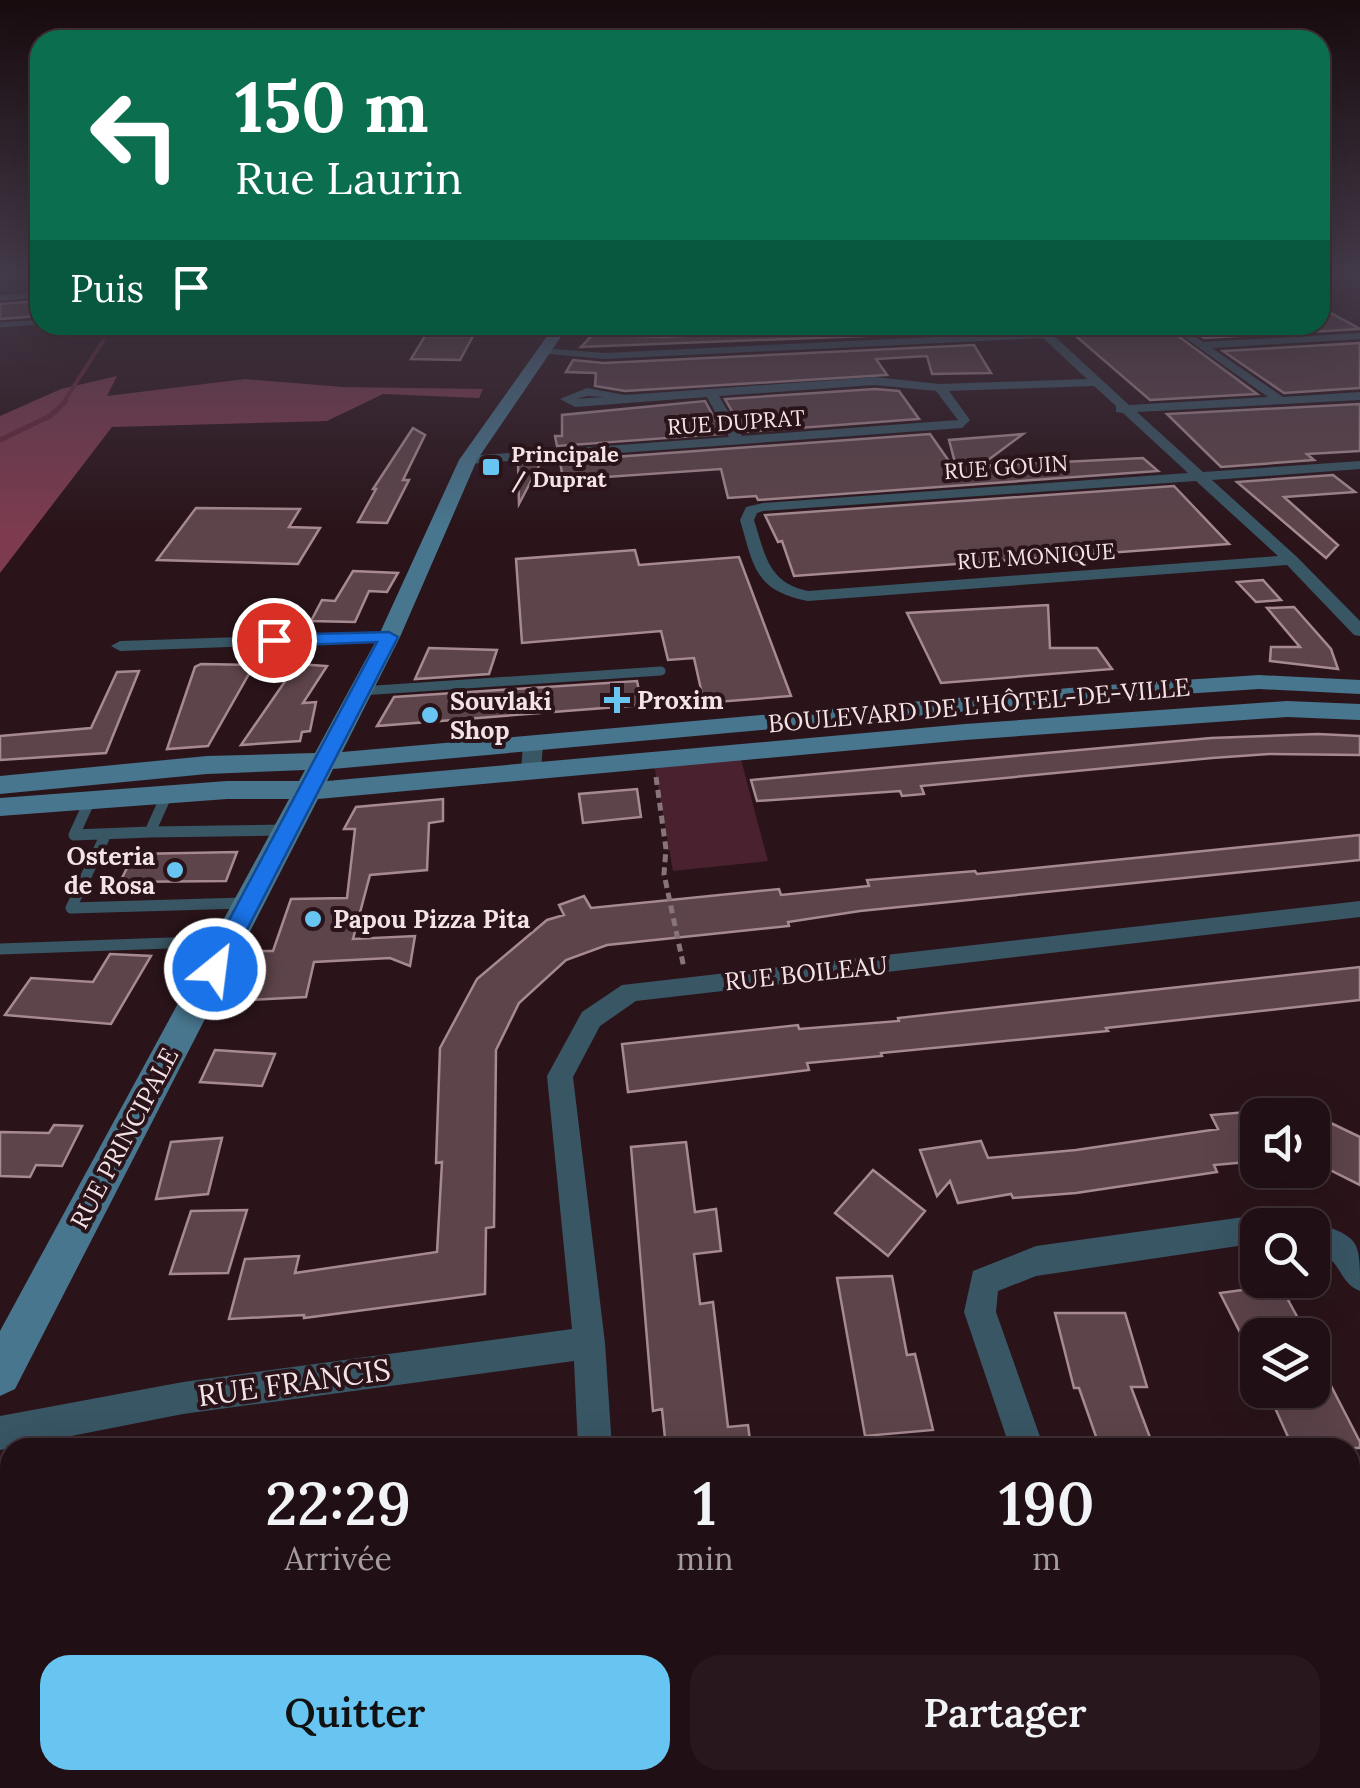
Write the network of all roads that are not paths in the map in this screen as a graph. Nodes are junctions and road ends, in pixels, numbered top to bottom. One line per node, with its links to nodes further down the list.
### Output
1 (537, 358): 14 (street, RUE PRINCIPALE)
2 (1057, 358): 6 (street)
3 (1072, 358): 5 (street)
4 (1220, 358): 11 (street)
5 (1099, 382): 6 (street); 12 (street)
6 (1080, 383): 7 (street); 12 (street)
7 (940, 388): 8 (street); 13 (street, RUE DUPRAT)
8 (710, 393): 10 (street); 13 (street)
9 (1360, 396): 11 (street)
10 (624, 399)
11 (1282, 401): 12 (street)
12 (1126, 412): 16 (street)
13 (738, 442): 14 (street, RUE DUPRAT)
14 (468, 460): 20 (street, RUE PRINCIPALE)
15 (1360, 465): 16 (street, RUE GOUIN)
16 (1198, 476): 17 (street); 18 (street, RUE GOUIN)
17 (1291, 560): 18 (street, RUE MONIQUE); 19 (street)
18 (784, 593)
19 (1360, 631)
20 (389, 637): 21 (street); 24 (street, RUE PRINCIPALE)
21 (120, 646)
22 (661, 672): 24 (lane)
23 (1360, 687): 27 (street, BOULEVARD DE L'HÔTEL-DE-VILLE)
24 (360, 691): 29 (street, RUE PRINCIPALE)
25 (1360, 712): 27 (street, BOULEVARD DE L'HÔTEL-DE-VILLE)
26 (532, 744): 27 (street, BOULEVARD DE L'HÔTEL-DE-VILLE); 28 (street); 29 (street, BOULEVARD DE L'HÔTEL-DE-VILLE)
27 (612, 749): 28 (street, BOULEVARD DE L'HÔTEL-DE-VILLE)
28 (531, 772): 29 (street, BOULEVARD DE L'HÔTEL-DE-VILLE)
29 (317, 775): 30 (street, BOULEVARD DE L'HÔTEL-DE-VILLE); 31 (street, BOULEVARD DE L'HÔTEL-DE-VILLE); 34 (street, RUE PRINCIPALE)
30 (0, 785)
31 (167, 794): 32 (street, BOULEVARD DE L'HÔTEL-DE-VILLE); 35 (lane)
32 (90, 800): 33 (street, BOULEVARD DE L'HÔTEL-DE-VILLE); 36 (lane)
33 (0, 807)
34 (288, 830): 35 (lane); 37 (street, RUE PRINCIPALE)
35 (150, 832): 36 (lane)
36 (106, 834): 37 (lane)
37 (250, 903): 39 (street, RUE PRINCIPALE)
38 (1360, 910): 44 (street, RUE BOILEAU)
39 (230, 942): 40 (lane); 45 (street, RUE PRINCIPALE)
40 (0, 949)
41 (1240, 1232): 48 (street)
42 (1330, 1241): 43 (street)
43 (1360, 1276)
44 (589, 1343): 46 (street, RUE FRANCIS); 47 (street, RUE BOILEAU)
45 (0, 1374)
46 (0, 1432)
47 (594, 1438)
48 (1024, 1438)

